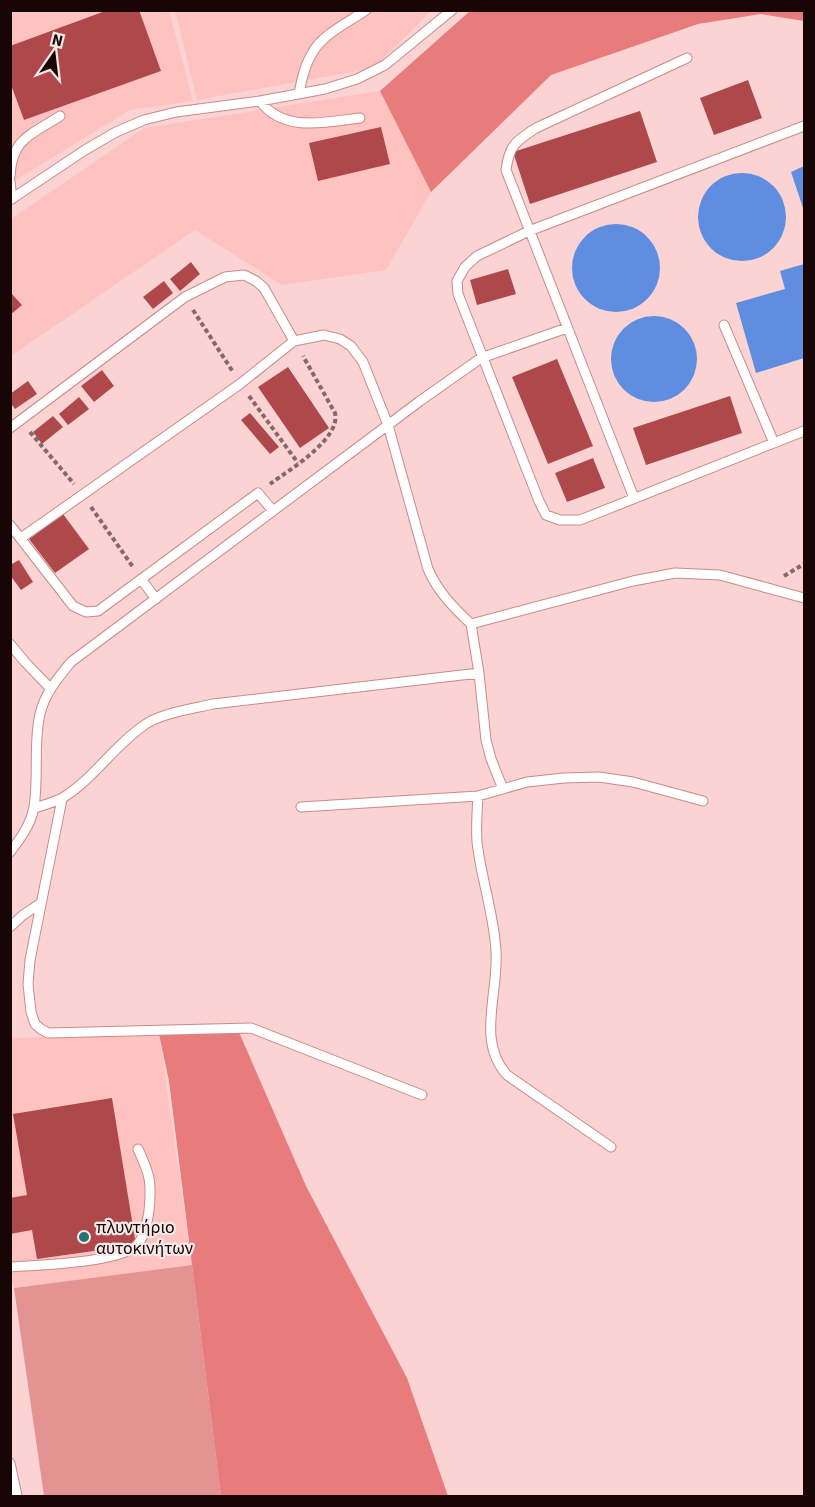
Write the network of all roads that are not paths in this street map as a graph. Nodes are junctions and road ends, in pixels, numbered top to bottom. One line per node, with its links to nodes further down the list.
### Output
1 (366, 10): 4 (lane)
2 (452, 10): 4 (lane)
3 (687, 58): 12 (lane)
4 (299, 93): 5 (lane)
5 (260, 101): 7 (lane); 11 (lane)
6 (60, 116): 9 (lane)
7 (360, 118)
8 (804, 126): 12 (lane)
9 (10, 176)
10 (10, 181): 11 (lane)
11 (11, 200)
12 (529, 231): 14 (lane); 16 (lane)
13 (724, 325): 20 (lane)
14 (567, 328): 16 (lane); 21 (lane)
15 (294, 341): 17 (lane); 18 (lane); 24 (lane)
16 (481, 358): 17 (lane); 21 (lane)
17 (388, 426): 22 (lane); 28 (lane)
18 (10, 428)
19 (804, 431): 20 (lane)
20 (774, 443): 21 (lane)
21 (634, 498)
22 (273, 511): 25 (lane); 27 (lane)
23 (10, 525): 24 (lane)
24 (21, 538): 25 (lane)
25 (141, 579): 27 (lane)
26 (804, 598): 28 (lane)
27 (156, 599): 31 (lane)
28 (471, 624): 30 (lane)
29 (10, 644): 31 (lane)
30 (479, 673): 32 (lane); 34 (lane)
31 (50, 688): 37 (lane)
32 (503, 789): 33 (lane); 35 (lane)
33 (478, 796): 36 (lane); 42 (lane)
34 (62, 799): 37 (lane); 39 (lane)
35 (703, 801)
36 (301, 807)
37 (34, 808): 38 (lane)
38 (10, 852)
39 (41, 903): 40 (lane); 41 (lane)
40 (10, 927)
41 (422, 1095)
42 (611, 1147)
43 (138, 1149): 44 (lane)
44 (10, 1267)
45 (10, 1463): 46 (lane)
46 (17, 1497)

